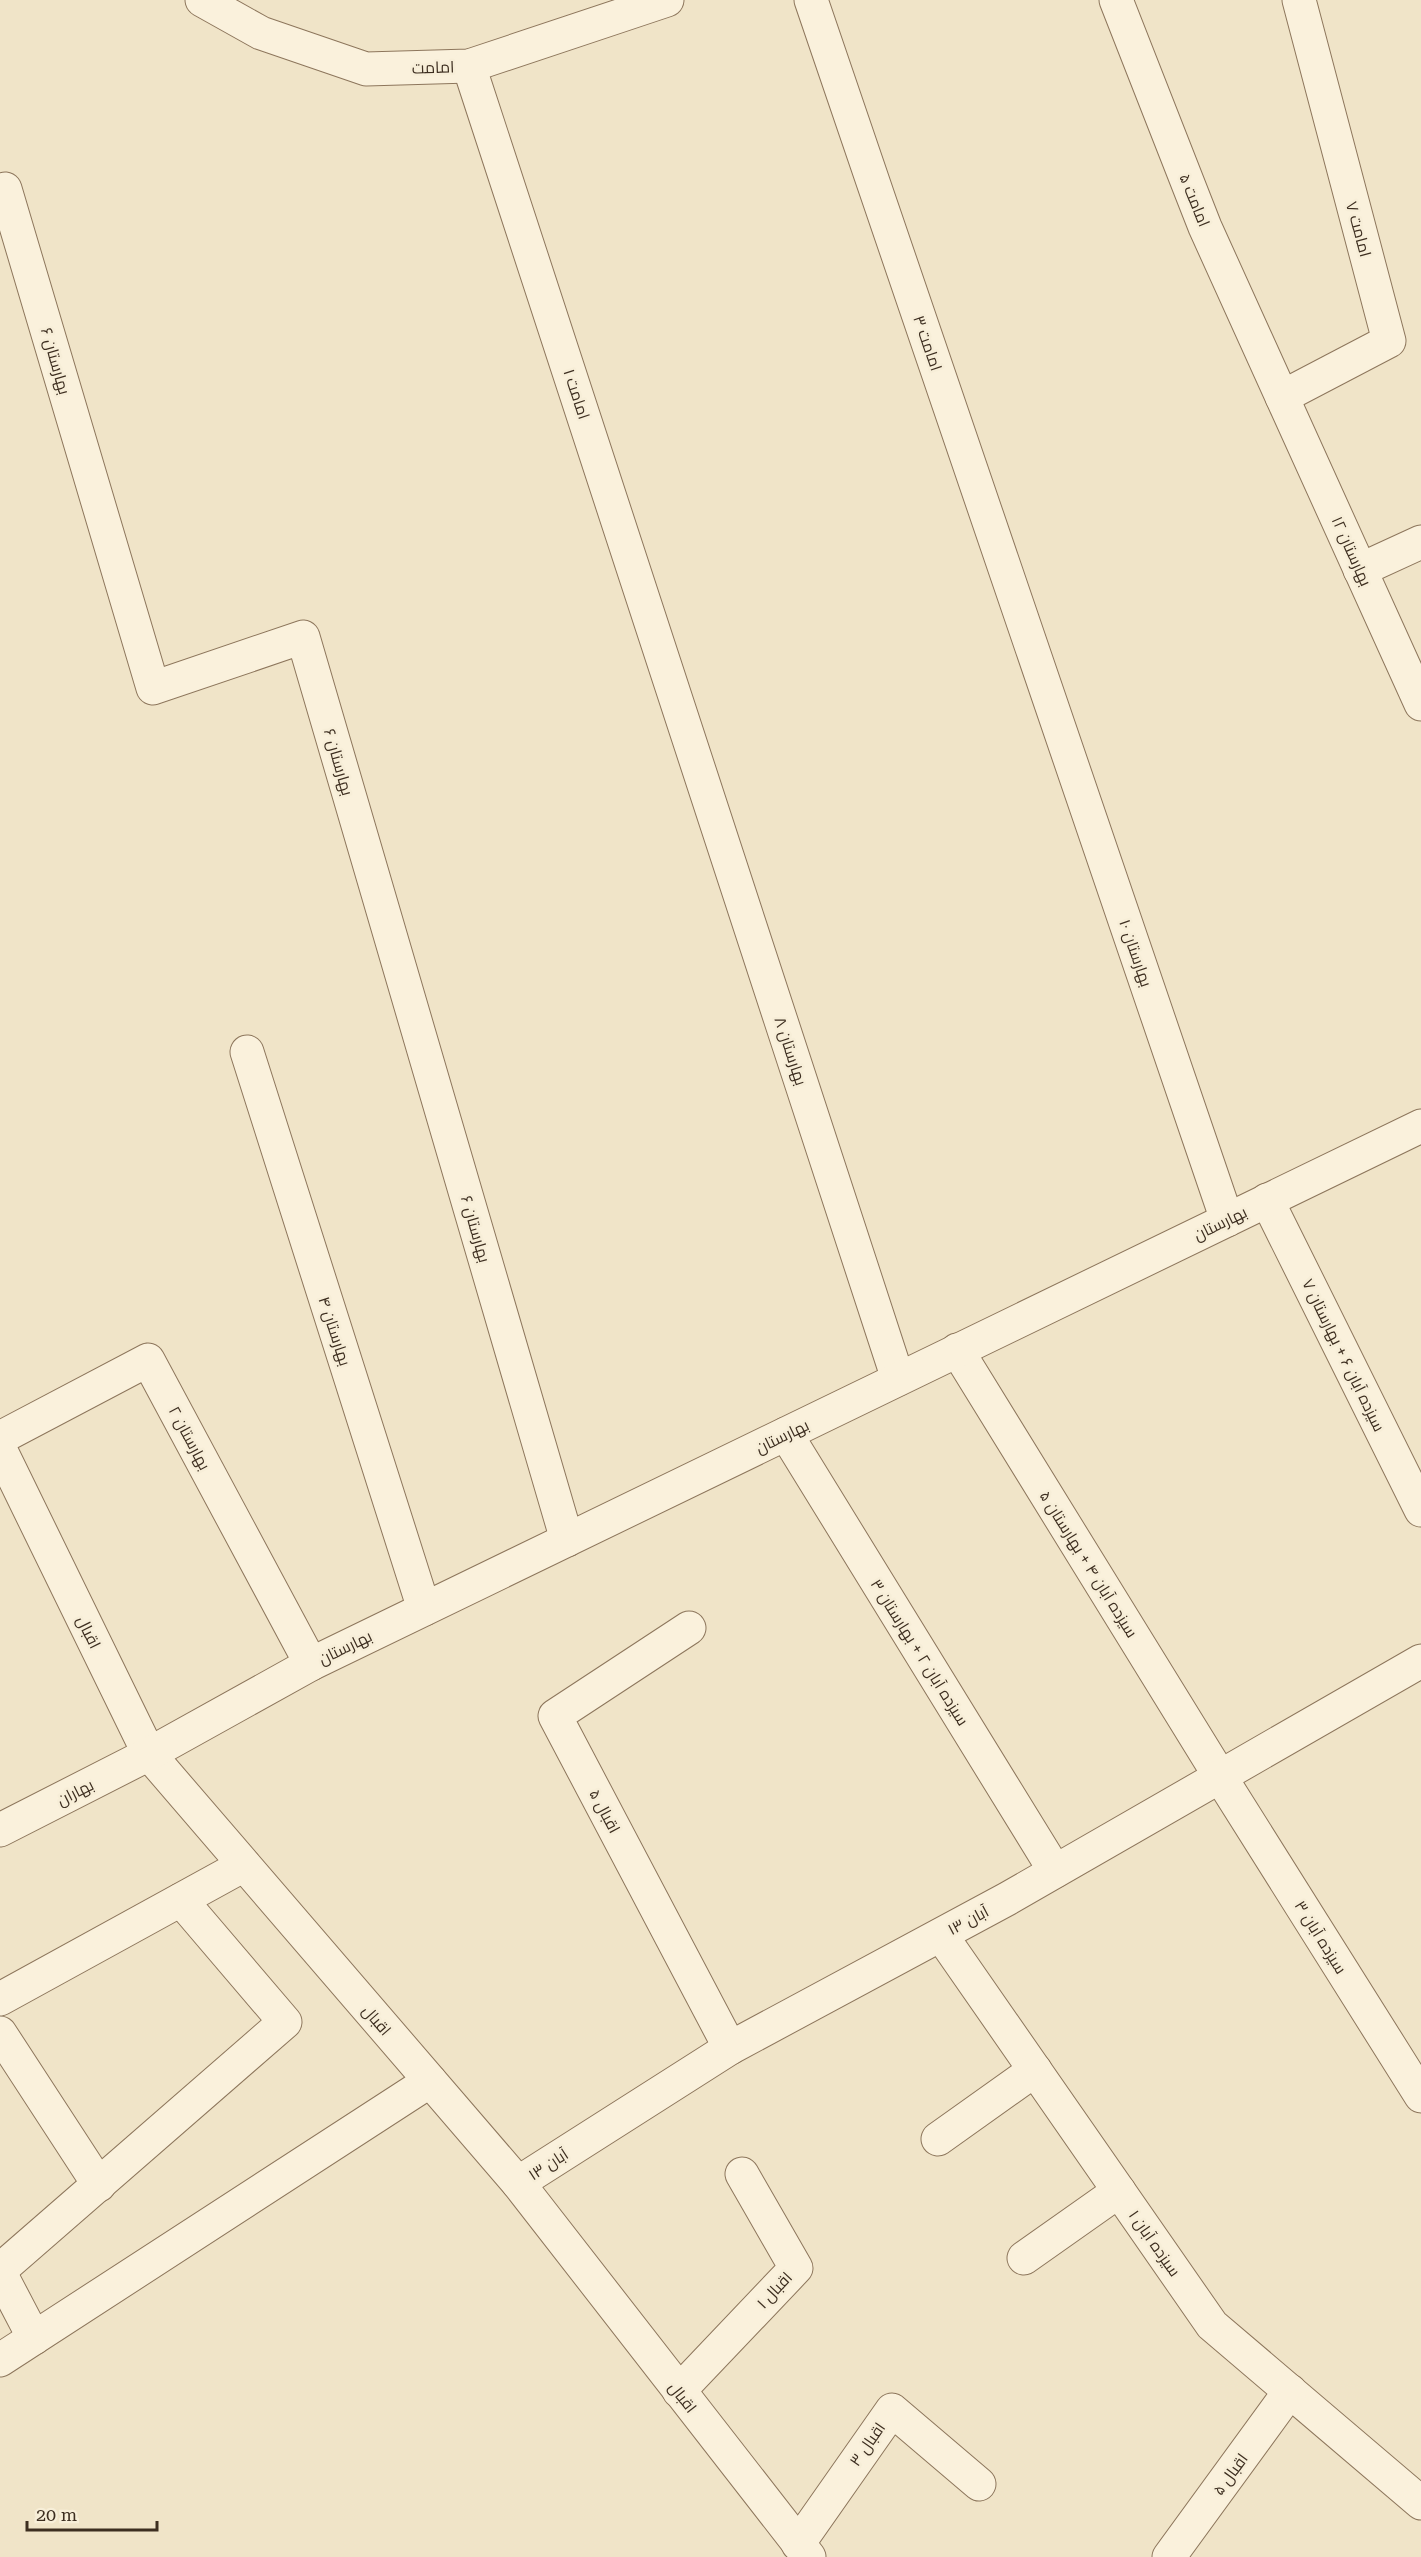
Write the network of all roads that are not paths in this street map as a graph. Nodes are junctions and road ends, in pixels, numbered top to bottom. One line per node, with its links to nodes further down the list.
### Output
1 (202, 0): 6 (street, امامت)
2 (667, 0): 6 (street, امامت)
3 (811, 0): 11 (street, امامت ۳)
4 (1116, 0): 8 (street, امامت ۵)
5 (1299, 0): 8 (street, امامت ۷)
6 (470, 66): 13 (street, امامت ۱)
7 (4, 189): 24 (street, بهارستان ۶)
8 (1282, 397): 10 (street, بهارستان ۱۲)
9 (1421, 542): 10 (street)
10 (1360, 570): 12 (street, بهارستان ۱۲)
11 (1045, 686): 17 (street, بهارستان ۱۰)
12 (1421, 704)
13 (684, 722): 19 (street, بهارستان ۸)
14 (247, 1052): 25 (street, بهارستان ۴)
15 (1421, 1126): 16 (street, بهارستان)
16 (1268, 1200): 17 (street, بهارستان); 23 (street, سیزده آبان ۶ + بهارستان ۷)
17 (1227, 1220): 18 (street, بهارستان)
18 (957, 1350): 19 (street, بهارستان); 30 (street, سیزده آبان ۴ + بهارستان ۵)
19 (898, 1379): 20 (street, بهارستان)
20 (786, 1434): 24 (street, بهارستان); 33 (street, سیزده آبان ۲ + بهارستان ۳)
21 (0, 1438): 28 (street, بهارستان ۲)
22 (0, 1449): 29 (street, اقبال)
23 (1421, 1510)
24 (567, 1540): 25 (street, بهارستان)
25 (424, 1609): 28 (street, بهارستان)
26 (689, 1628): 38 (street, اقبال ۵)
27 (1421, 1661): 30 (street, ۱۳ آبان)
28 (311, 1664): 29 (street, بهارستان)
29 (149, 1754): 31 (street, بهاران); 32 (street, اقبال)
30 (1221, 1778): 33 (street, ۱۳ آبان); 41 (street, سیزده آبان ۳)
31 (0, 1830)
32 (244, 1865): 34 (street); 40 (street, اقبال)
33 (1055, 1871): 35 (street, ۱۳ آبان)
34 (181, 1900): 36 (street); 45 (street)
35 (941, 1935): 38 (street, ۱۳ آبان); 39 (street, سیزده آبان ۱)
36 (0, 1999)
37 (0, 2033): 45 (street)
38 (730, 2048): 44 (street, ۱۳ آبان)
39 (1035, 2070): 42 (street); 46 (street, سیزده آبان ۱)
40 (430, 2081): 44 (street, اقبال); 49 (street)
41 (1421, 2096)
42 (938, 2139)
43 (742, 2174): 51 (street, اقبال ۱)
44 (518, 2183): 51 (street, اقبال)
45 (99, 2185): 48 (street)
46 (1119, 2191): 47 (street); 52 (street, سیزده آبان ۱)
47 (1024, 2258)
48 (0, 2272): 49 (street)
49 (34, 2338): 50 (street)
50 (0, 2360)
51 (679, 2391): 55 (street, اقبال)
52 (1290, 2391): 54 (street, سیزده آبان ۱); 56 (street, اقبال ۵)
53 (980, 2484): 55 (street, اقبال ۳)
54 (1421, 2503)
55 (803, 2550)
56 (1169, 2557)

